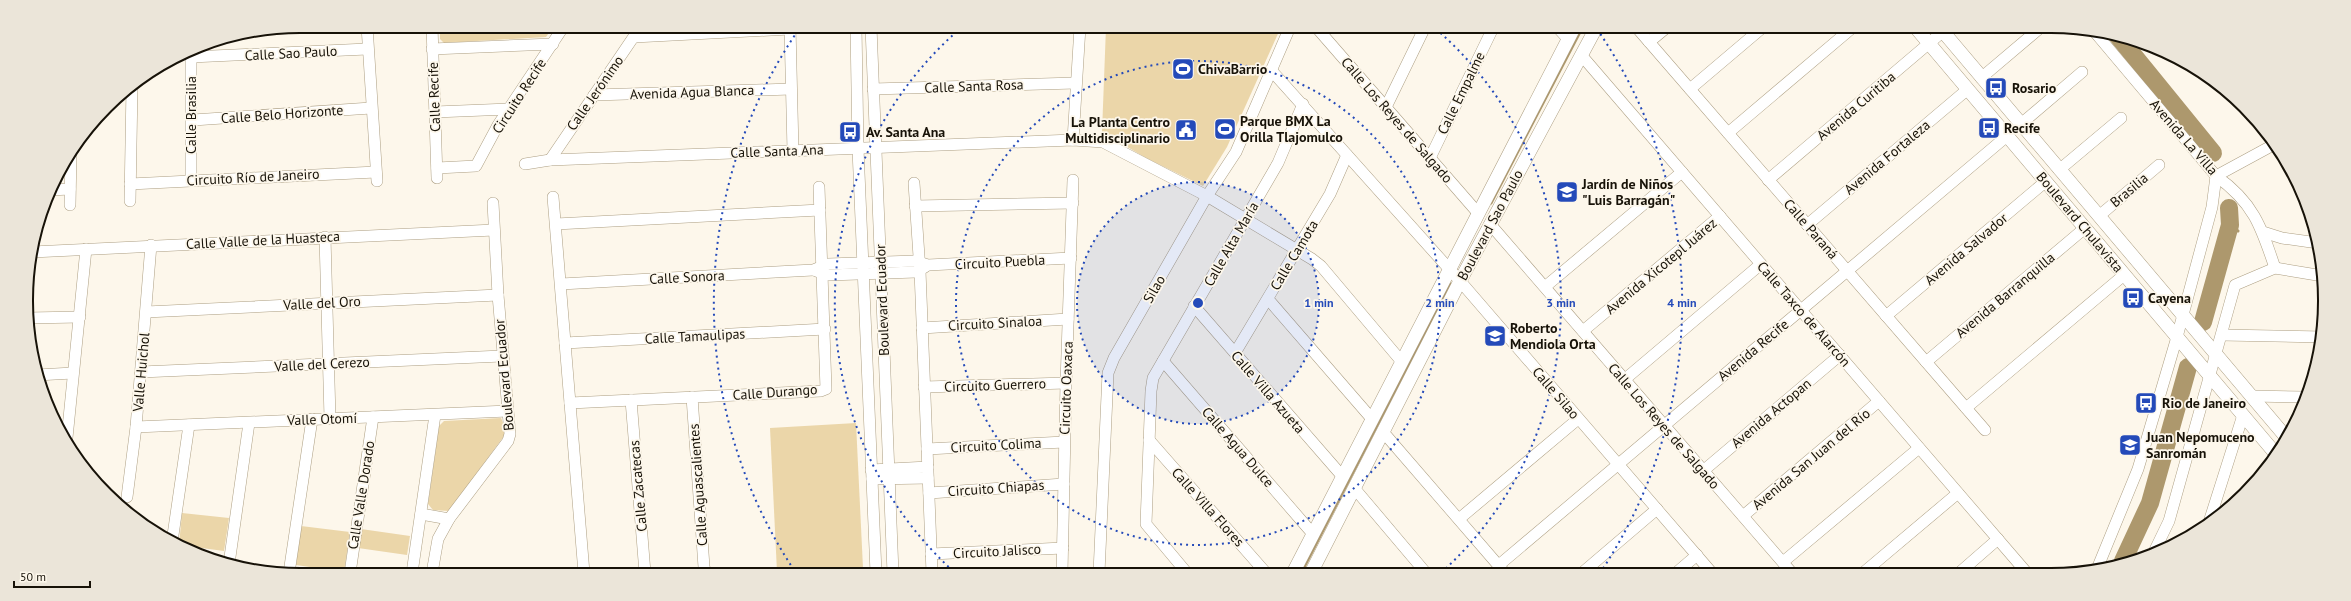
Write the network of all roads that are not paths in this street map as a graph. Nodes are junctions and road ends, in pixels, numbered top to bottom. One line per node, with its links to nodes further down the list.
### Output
1 (367, 33): 29 (street, Circuito Río de Janeiro)
2 (432, 33): 30 (street, Calle Recife)
3 (560, 33): 27 (street, Circuito Recife)
4 (637, 33): 24 (street, Calle Jerónimo)
5 (678, 33): 24 (street)
6 (790, 33): 39 (street)
7 (856, 33): 57 (street, Boulevard Ecuador)
8 (871, 33): 38 (street, Boulevard Ecuador)
9 (1079, 33): 37 (street)
10 (1287, 33): 34 (street, Silao)
11 (1321, 33): 45 (street, Calle Los Reyes de Salgado)
12 (1423, 33): 45 (street)
13 (1491, 33): 60 (street, Calle Empalme)
14 (1571, 33): 86 (main road, Boulevard Sao Paulo)
15 (1594, 33): 33 (main road, Boulevard Sao Paulo)
16 (1641, 33): 26 (street, Calle Paraná)
17 (1660, 33): 26 (street)
18 (1756, 33): 40 (street)
19 (1846, 33): 52 (street)
20 (1920, 33): 28 (main road, Boulevard Chulavista)
21 (1939, 33): 28 (street, Avenida Curitiba)
22 (1946, 33): 36 (main road, Boulevard Chulavista)
23 (2034, 33): 36 (street)
24 (634, 37): 43 (street, Calle Jerónimo)
25 (2099, 37): 68 (street, Avenida La Villa)
26 (1649, 42): 40 (street, Calle Paraná)
27 (553, 44): 30 (street); 47 (street, Circuito Recife)
28 (1929, 44): 41 (main road, Boulevard Chulavista); 71 (street, Avenida Curitiba)
29 (367, 49): 31 (street, Calle Sao Paulo); 46 (street, Circuito Río de Janeiro)
30 (432, 49): 48 (street, Calle Recife)
31 (198, 53)
32 (191, 56): 50 (street, Calle Brasilia)
33 (1582, 56): 67 (street, Calle Taxco de Alarcón); 91 (main road, Boulevard Sao Paulo)
34 (1272, 70): 44 (street, Calle Silao); 78 (street, Silao)
35 (2082, 72): 51 (street)
36 (1981, 78): 51 (main road, Boulevard Chulavista)
37 (1075, 83): 38 (street, Calle Santa Rosa); 54 (street)
38 (873, 88): 56 (street, Boulevard Ecuador)
39 (791, 89): 43 (street, Avenida Agua Blanca); 58 (street)
40 (1690, 89): 52 (street, Calle Paraná)
41 (1968, 89): 53 (main road, Boulevard Chulavista); 92 (street, Avenida Fortaleza)
42 (132, 93): 74 (street)
43 (594, 95): 61 (street, Calle Jerónimo)
44 (1303, 104): 59 (street, Calle Silao); 89 (street, Calle Alta María)
45 (1386, 107): 60 (street, Calle Los Reyes de Salgado)
46 (371, 108): 50 (street, Calle Belo Horizonte); 69 (street, Circuito Río de Janeiro)
47 (509, 109): 48 (street); 65 (street, Circuito Recife)
48 (435, 112): 65 (street, Calle Recife)
49 (2121, 118): 66 (street)
50 (193, 120): 69 (street, Calle Brasilia)
51 (2021, 124): 66 (main road, Boulevard Chulavista)
52 (1728, 133): 71 (street, Calle Paraná)
53 (2007, 136): 72 (main road, Boulevard Chulavista); 110 (street, Avenida Recife)
54 (1073, 140): 56 (street, Calle Santa Ana); 78 (street, Calle Santa Ana)
55 (2269, 147): 68 (street)
56 (876, 148): 57 (street, Calle Santa Ana); 106 (street, Boulevard Ecuador)
57 (858, 149): 58 (street, Calle Santa Ana); 105 (street, Boulevard Ecuador)
58 (793, 151): 61 (street, Calle Santa Ana)
59 (1347, 155): 100 (street, Calle Camota); 109 (street, Calle Silao)
60 (1430, 158): 86 (street, Calle Los Reyes de Salgado)
61 (550, 160): 63 (street, Calle Santa Ana)
62 (71, 164): 76 (street)
63 (525, 164)
64 (2159, 165): 88 (street, Brasilia)
65 (476, 166)
66 (2059, 170): 88 (main road, Boulevard Chulavista)
67 (1682, 172): 87 (street, Calle Taxco de Alarcón); 115 (street)
68 (2216, 176): 95 (street, Avenida La Villa); 122 (street)
69 (191, 180): 74 (street, Circuito Río de Janeiro)
70 (1074, 180): 82 (street, Circuito Oaxaca)
71 (1768, 180): 92 (street, Calle Paraná)
72 (2045, 182): 93 (main road, Boulevard Chulavista); 123 (street, Avenida Salvador)
73 (914, 183): 84 (street)
74 (130, 184): 80 (street)
75 (819, 187): 85 (street, Calle Durango)
76 (70, 189): 77 (street); 83 (street)
77 (57, 190)
78 (1208, 196): 89 (street, Calle Santa Ana); 215 (street, Silao)
79 (553, 197): 90 (street)
80 (130, 201)
81 (493, 203): 94 (street, Boulevard Ecuador)
82 (1073, 203): 84 (street); 102 (street, Circuito Oaxaca)
83 (70, 205)
84 (915, 206): 104 (street)
85 (820, 210): 90 (street); 108 (street, Calle Durango)
86 (1478, 213): 109 (main road, Boulevard Sao Paulo)
87 (1720, 216): 103 (street, Calle Taxco de Alarcón); 129 (street, Avenida Xicotepl Juárez)
88 (2099, 216): 122 (main road, Boulevard Chulavista)
89 (1245, 219): 100 (street, Calle Santa Ana); 119 (street, Calle Alta María)
90 (556, 224): 114 (street)
91 (1490, 224): 113 (main road, Boulevard Sao Paulo); 115 (street, Calle Los Reyes de Salgado)
92 (1807, 225): 110 (street, Calle Paraná)
93 (2085, 228): 111 (main road, Boulevard Chulavista); 140 (street, Avenida Barranquilla)
94 (494, 230): 96 (street, Calle Valle de la Huasteca); 116 (street, Boulevard Ecuador)
95 (2262, 232): 97 (street); 107 (street, Avenida La Villa)
96 (325, 237): 98 (street, Calle Valle de la Huasteca); 118 (street)
97 (2312, 242)
98 (151, 246): 99 (street, Calle Valle de la Huasteca); 121 (street, Valle Huichol)
99 (86, 249): 101 (street, Calle Valle de la Huasteca); 124 (street)
100 (1297, 250): 117 (street, Calle Camota); 139 (street, Calle Santa Ana)
101 (37, 252)
102 (1071, 258): 104 (street, Circuito Puebla); 126 (street, Circuito Oaxaca)
103 (1761, 264): 120 (street, Calle Taxco de Alarcón); 146 (street)
104 (922, 266): 106 (street, Circuito Puebla); 127 (street)
105 (863, 268): 106 (street, Circuito Puebla); 108 (street, Calle Sonora); 180 (street, Boulevard Ecuador)
106 (881, 268): 181 (street, Boulevard Ecuador)
107 (2275, 268): 112 (street); 130 (street)
108 (819, 270): 114 (street, Calle Sonora); 128 (street, Calle Durango)
109 (1449, 271): 113 (street, Calle Silao); 139 (main road, Boulevard Sao Paulo)
110 (1847, 271): 120 (street, Avenida Recife); 123 (street, Calle Paraná)
111 (2124, 275): 131 (main road, Boulevard Chulavista); 155 (street)
112 (2317, 275)
113 (1460, 282): 163 (street, Calle Silao); 170 (main road, Boulevard Sao Paulo)
114 (560, 284): 133 (street)
115 (1546, 286): 129 (street, Calle Los Reyes de Salgado)
116 (498, 295): 118 (street, Valle del Oro); 136 (street, Boulevard Ecuador)
117 (1268, 299): 134 (street, Calle Camota); 162 (street)
118 (326, 302): 121 (street, Valle del Oro); 141 (street)
119 (1194, 306): 134 (street, Calle Villa Azueta); 138 (street, Calle Alta María)
120 (1801, 310): 135 (street, Calle Taxco de Alarcón); 166 (street, Avenida Recife)
121 (146, 312): 142 (street, Valle Huichol)
122 (2183, 315): 131 (street); 137 (main road, Boulevard Chulavista)
123 (1886, 316): 140 (street, Calle Paraná)
124 (80, 317): 125 (street); 143 (street)
125 (34, 318)
126 (1068, 319): 127 (street, Circuito Sinaloa); 147 (street, Circuito Oaxaca)
127 (922, 328): 148 (street)
128 (825, 330): 133 (street, Calle Tamaulipas); 150 (street, Calle Durango)
129 (1583, 331): 146 (street, Calle Los Reyes de Salgado)
130 (2222, 335): 132 (street); 137 (street)
131 (2177, 337): 145 (main road, Boulevard Chulavista); 203 (street)
132 (2316, 337)
133 (565, 344): 154 (street)
134 (1235, 353): 182 (street, Calle Villa Azueta)
135 (1840, 355): 153 (street, Calle Taxco de Alarcón); 178 (street, Avenida Actopan)
136 (502, 356): 141 (street, Valle del Cerezo); 156 (street, Boulevard Ecuador)
137 (2217, 356): 145 (street); 149 (main road, Boulevard Chulavista)
138 (1163, 361): 172 (street, Calle Alta María); 194 (street, Calle Agua Dulce)
139 (1402, 362): 162 (main road, Boulevard Sao Paulo)
140 (1926, 362): 155 (street, Calle Paraná)
141 (328, 363): 142 (street, Valle del Cerezo); 160 (street)
142 (141, 372): 167 (street, Valle Huichol)
143 (73, 373): 144 (street); 168 (street)
144 (43, 375)
145 (2211, 377): 157 (main road, Boulevard Chulavista); 197 (street)
146 (1624, 380): 166 (street, Calle Los Reyes de Salgado)
147 (1066, 383): 148 (street, Circuito Guerrero); 173 (street, Circuito Oaxaca)
148 (924, 388): 175 (street)
149 (2251, 396): 151 (street); 171 (main road, Boulevard Chulavista)
150 (692, 397): 152 (street, Calle Durango); 210 (street, Calle Aguascalientes)
151 (2300, 397)
152 (631, 400): 154 (street, Calle Durango); 209 (street, Calle Zacatecas)
153 (1879, 401): 174 (street, Calle Taxco de Alarcón); 191 (street, Avenida San Juan del Río)
154 (570, 403): 208 (street)
155 (1966, 408): 169 (street, Calle Paraná)
156 (508, 411): 158 (street, Valle Otomí); 192 (street, Boulevard Ecuador)
157 (2243, 415): 176 (main road, Boulevard Chulavista); 190 (street)
158 (435, 416): 159 (street, Valle Otomí); 189 (street)
159 (373, 417): 160 (street, Valle Otomí); 205 (street, Calle Valle Dorado)
160 (330, 418): 161 (street, Valle Otomí)
161 (312, 419): 164 (street, Valle Otomí); 204 (street)
162 (1372, 419): 182 (main road, Boulevard Sao Paulo)
163 (1578, 419): 177 (street, Calle Silao); 193 (street)
164 (250, 423): 165 (street, Valle Otomí); 201 (street)
165 (189, 425): 167 (street, Valle Otomí); 195 (street)
166 (1664, 426): 177 (street, Avenida Recife); 178 (street, Calle Los Reyes de Salgado)
167 (136, 427): 187 (street, Valle Huichol)
168 (67, 430)
169 (1985, 430)
170 (1384, 433): 184 (main road, Boulevard Sao Paulo); 193 (street)
171 (2283, 433)
172 (1149, 440): 216 (street, Calle Alta María); 217 (street, Calle Villa Flores)
173 (1064, 442): 175 (street, Circuito Colima); 183 (street, Circuito Oaxaca)
174 (1919, 448): 186 (street, Calle Taxco de Alarcón); 202 (street)
175 (927, 449): 179 (street)
176 (2272, 450)
177 (1618, 464): 188 (street, Calle Silao); 222 (street, Avenida Recife)
178 (1703, 471): 191 (street, Calle Los Reyes de Salgado)
179 (928, 473): 181 (street); 185 (street)
180 (872, 474): 181 (street); 211 (street, Boulevard Ecuador)
181 (889, 474): 212 (street, Boulevard Ecuador)
182 (1342, 477): 194 (main road, Boulevard Sao Paulo)
183 (1064, 484): 185 (street, Circuito Chiapas); 198 (street, Circuito Oaxaca)
184 (1355, 489): 219 (main road, Boulevard Sao Paulo); 220 (street)
185 (929, 493): 199 (street)
186 (1958, 493): 196 (street, Calle Taxco de Alarcón); 227 (street)
187 (128, 497)
188 (1657, 509): 200 (street, Calle Silao); 223 (street)
189 (421, 514): 192 (street); 206 (street)
190 (2212, 514)
191 (1743, 516): 202 (street, Calle Los Reyes de Salgado)
192 (449, 519): 207 (street, Boulevard Ecuador)
193 (1459, 519): 221 (street)
194 (1314, 534): 218 (main road, Boulevard Sao Paulo)
195 (173, 535)
196 (1998, 539): 228 (street); 229 (street, Calle Taxco de Alarcón)
197 (2157, 546)
198 (1063, 548): 199 (street, Circuito Jalisco); 214 (street, Circuito Oaxaca)
199 (931, 554): 213 (street)
200 (1697, 555): 224 (street); 225 (street, Calle Silao)
201 (230, 559)
202 (1783, 562): 226 (street, Calle Los Reyes de Salgado)
203 (2099, 564)
204 (290, 567)
205 (351, 568)
206 (413, 568)
207 (433, 568)
208 (584, 568)
209 (645, 568)
210 (704, 568)
211 (876, 568)
212 (893, 568)
213 (932, 568)
214 (1062, 568)
215 (1099, 568)
216 (1183, 568)
217 (1262, 568)
218 (1296, 568)
219 (1314, 568)
220 (1422, 568)
221 (1501, 568)
222 (1503, 568)
223 (1588, 568)
224 (1682, 568)
225 (1708, 568)
226 (1788, 568)
227 (1869, 568)
228 (1965, 568)
229 (2023, 568)

